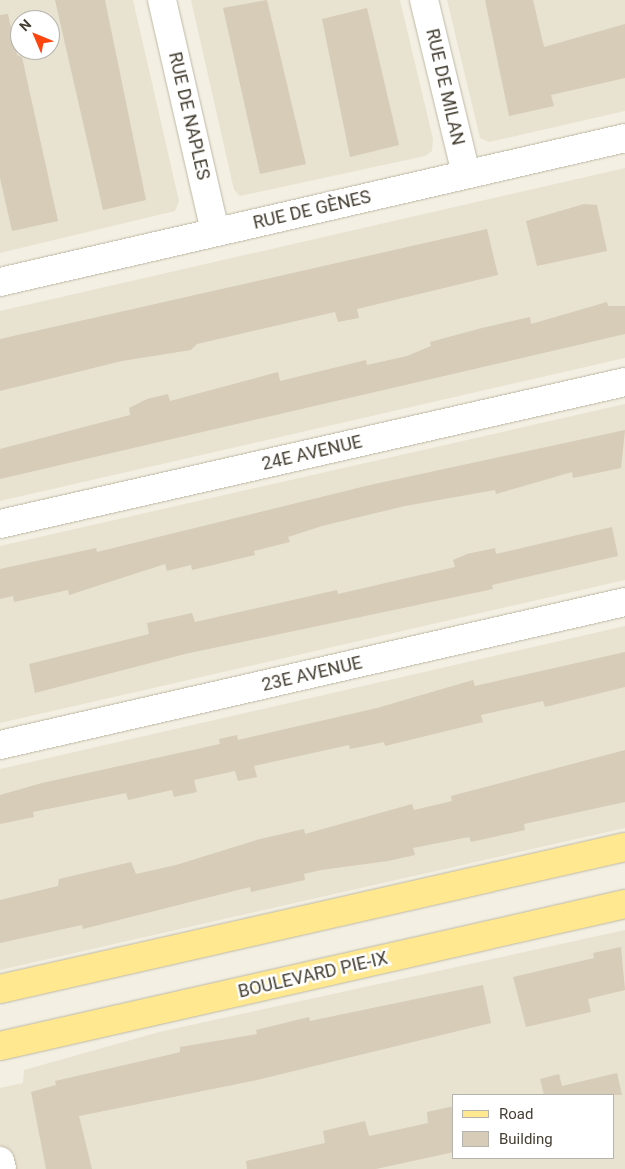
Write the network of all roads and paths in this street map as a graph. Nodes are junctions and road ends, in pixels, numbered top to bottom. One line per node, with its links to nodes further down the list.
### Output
1 (162, 0): 5 (street, RUE DE NAPLES)
2 (424, 0): 4 (street, RUE DE MILAN)
3 (625, 138): 4 (street, RUE DE GÈNES)
4 (466, 174): 5 (street, RUE DE GÈNES)
5 (215, 232): 6 (street, RUE DE GÈNES)
6 (0, 282)
7 (625, 382): 8 (street, 24E AVENUE)
8 (0, 524)
9 (625, 602): 10 (street, 23E AVENUE)
10 (0, 745)
11 (625, 847): 13 (main road)
12 (625, 904): 14 (main road, BOULEVARD PIE-IX)
13 (0, 989)
14 (0, 1046)
15 (0, 1161): 16 (street)
16 (2, 1169)

